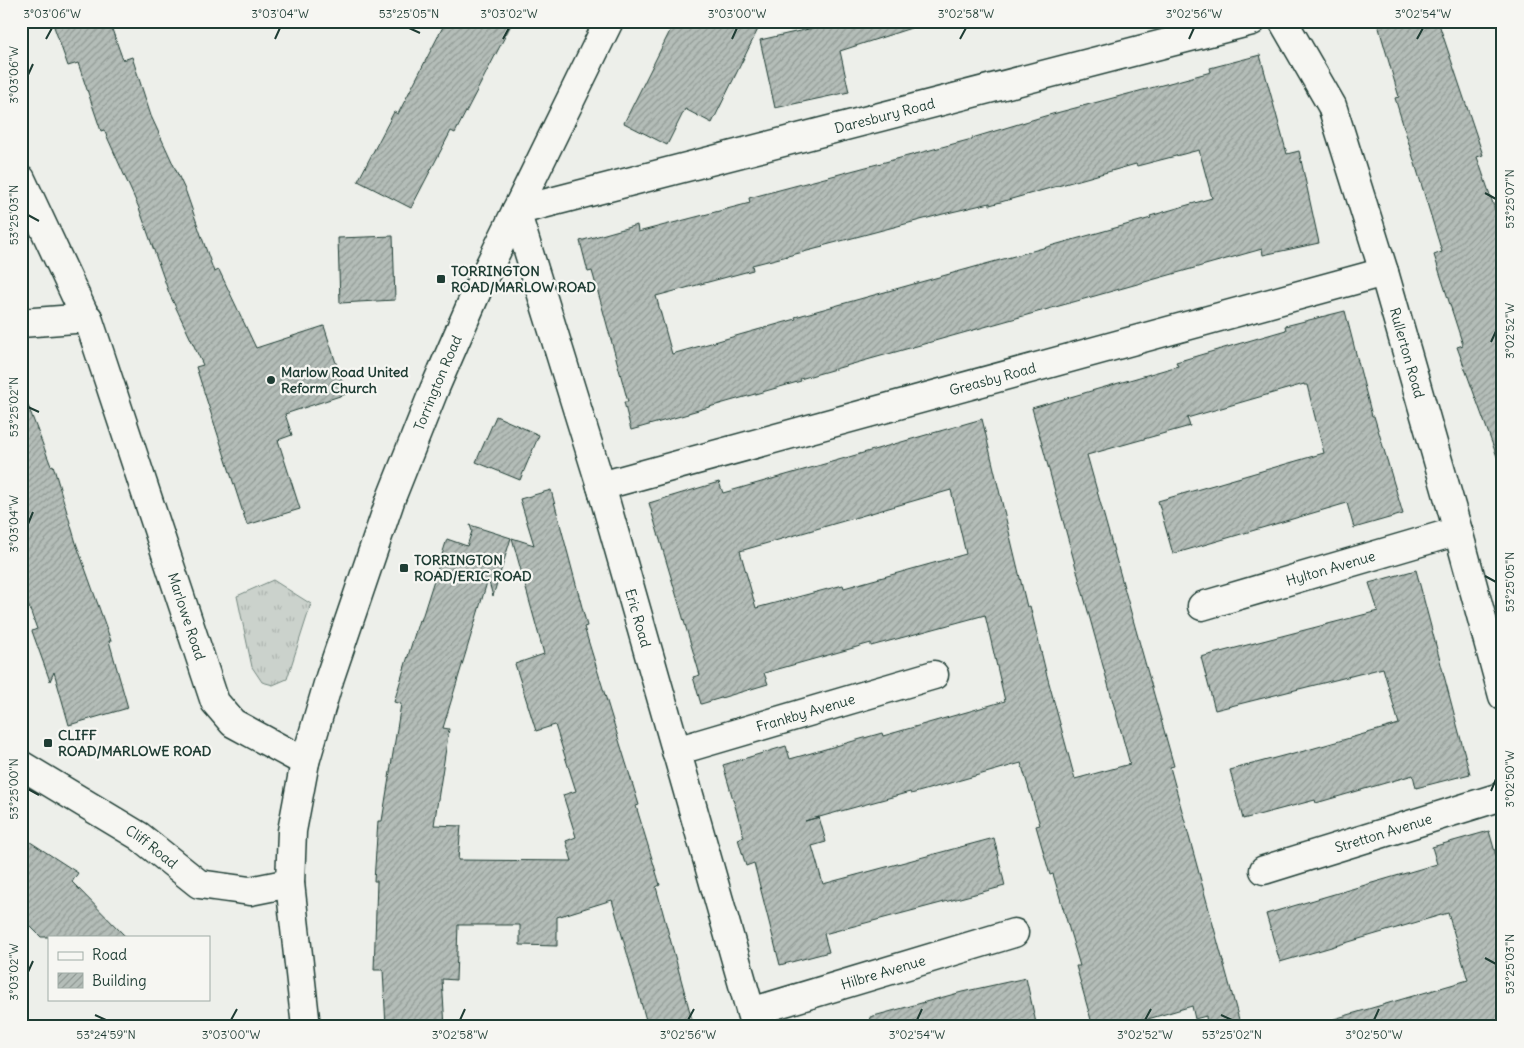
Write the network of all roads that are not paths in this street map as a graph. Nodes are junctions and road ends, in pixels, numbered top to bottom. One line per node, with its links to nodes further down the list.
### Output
1 (609, 21): 5 (street, Torrington Road)
2 (1252, 21): 5 (street, Daresbury Road)
3 (1284, 21): 6 (street, Rullerton Road)
4 (21, 180): 7 (street, Marlowe Road)
5 (516, 211): 9 (street, Eric Road); 15 (street, Torrington Road)
6 (1384, 272): 9 (street, Greasby Road); 10 (street, Rullerton Road)
7 (88, 318): 8 (street); 15 (street, Marlowe Road)
8 (21, 323)
9 (601, 486): 14 (street, Eric Road)
10 (1458, 531): 11 (street, Hylton Avenue); 13 (street, Rullerton Road)
11 (1202, 606)
12 (934, 675): 14 (street, Frankby Avenue)
13 (1503, 696)
14 (676, 751): 21 (street, Eric Road)
15 (305, 762): 19 (street)
16 (21, 765): 19 (street, Cliff Road)
17 (1503, 796): 18 (street, Stretton Avenue)
18 (1264, 870)
19 (290, 884): 22 (street)
20 (1014, 933): 21 (street, Hilbre Avenue)
21 (753, 1020)
22 (306, 1027)

